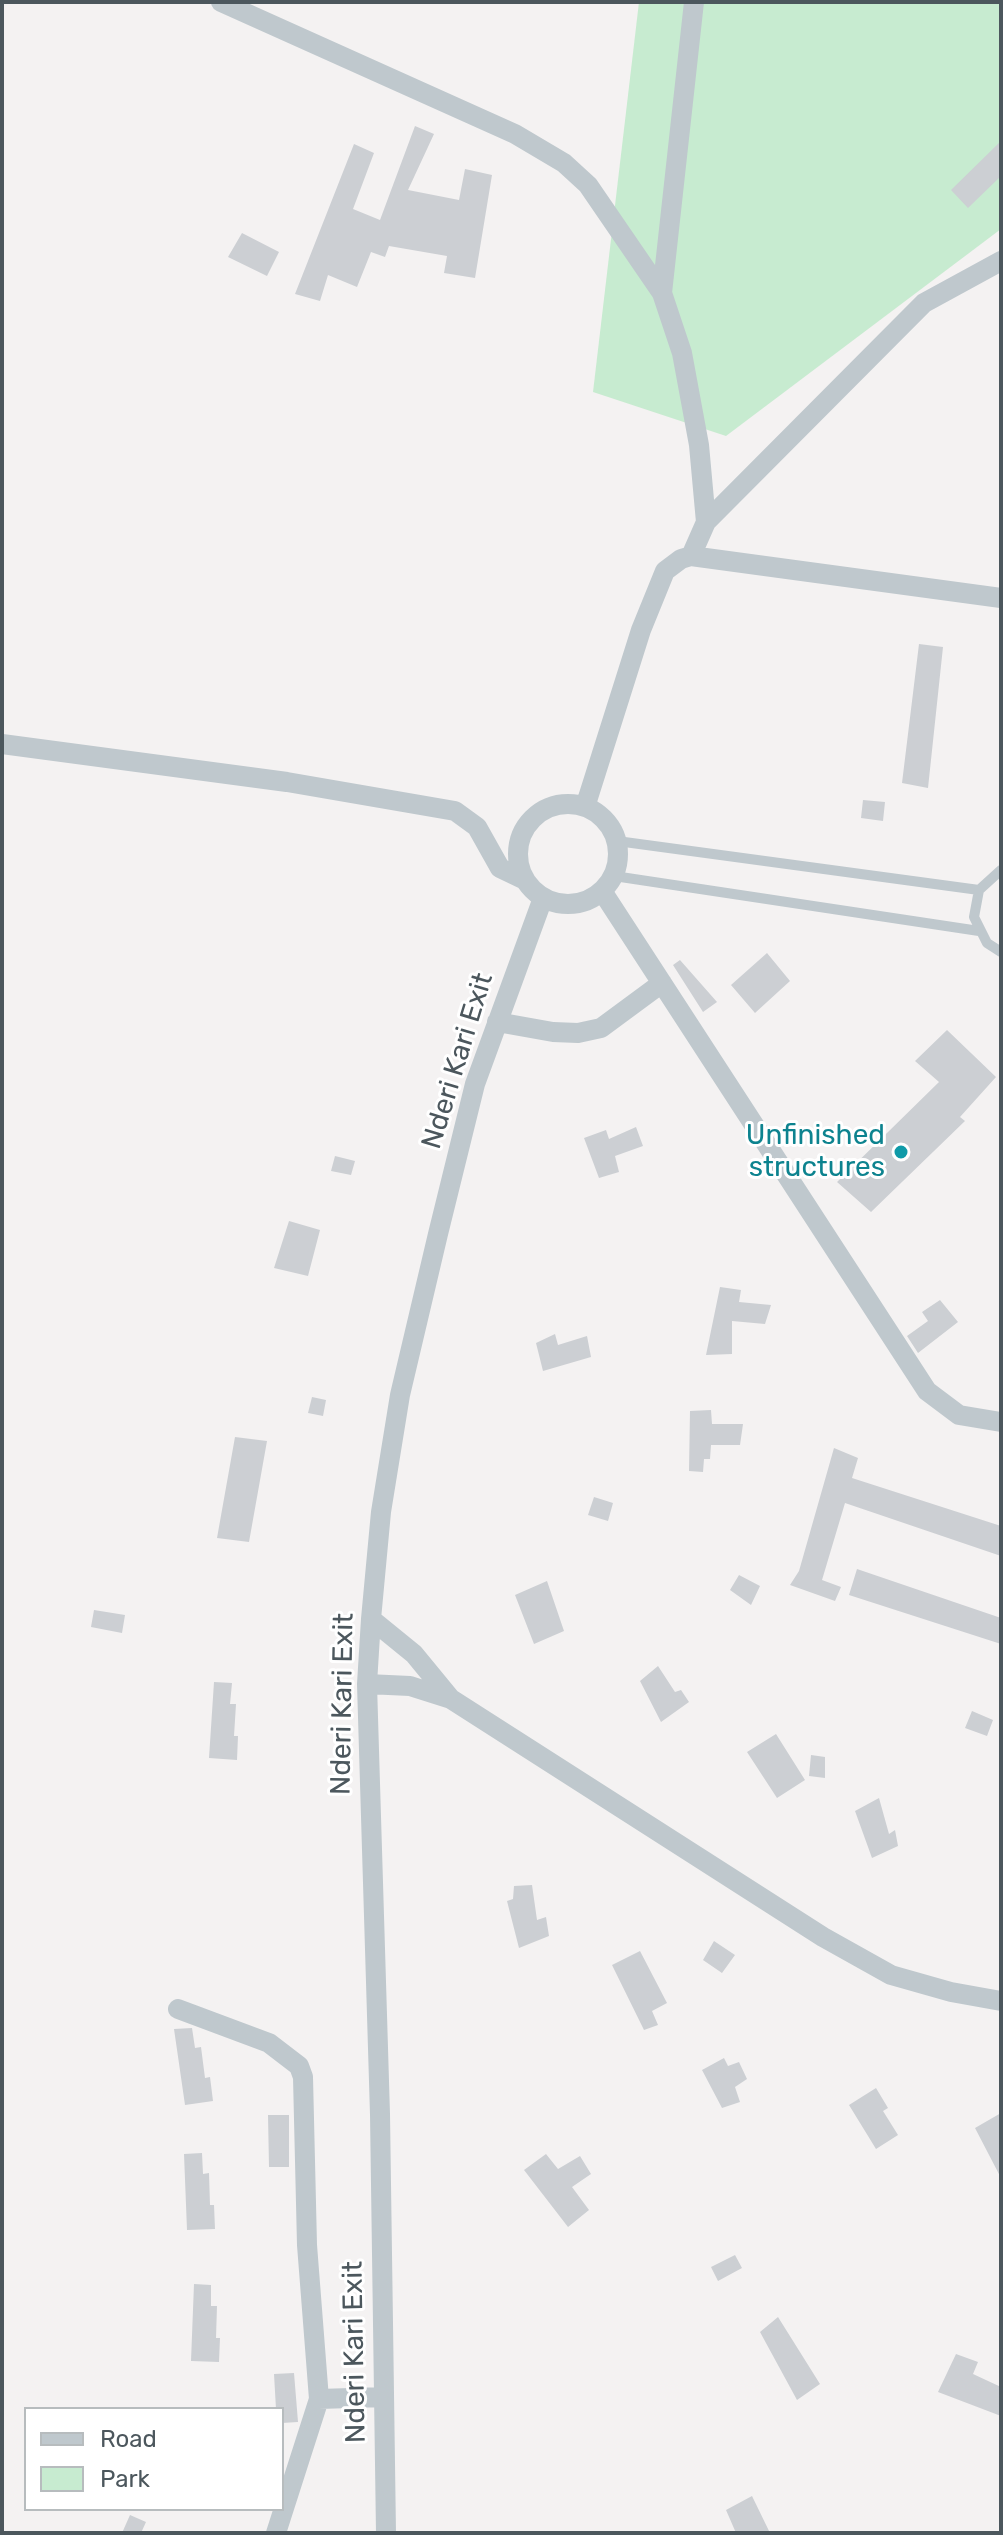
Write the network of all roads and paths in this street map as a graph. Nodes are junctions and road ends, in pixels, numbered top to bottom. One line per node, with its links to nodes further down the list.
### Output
1 (221, 2): 4 (street)
2 (694, 2): 4 (street)
3 (1001, 261): 5 (street)
4 (662, 293): 5 (street)
5 (706, 522): 6 (street)
6 (691, 556): 7 (street); 9 (street)
7 (1001, 598)
8 (2, 744): 12 (street)
9 (586, 804): 10 (street); 12 (street)
10 (617, 841): 13 (street); 14 (lane)
11 (1001, 870): 14 (lane)
12 (523, 879): 15 (street)
13 (608, 883): 15 (street); 16 (lane); 18 (street)
14 (979, 890): 16 (lane)
15 (543, 898): 19 (street, Nderi Kari Exit)
16 (979, 931): 17 (lane)
17 (1001, 952)
18 (662, 983): 19 (street); 20 (street)
19 (497, 1022): 21 (street, Nderi Kari Exit)
20 (1001, 1422)
21 (371, 1619): 22 (street, Nderi Kari Exit); 23 (street)
22 (367, 1684): 23 (street); 26 (street, Nderi Kari Exit)
23 (451, 1699): 24 (street)
24 (1001, 2001)
25 (178, 2009): 27 (street)
26 (383, 2397): 27 (street); 31 (street, Nderi Kari Exit)
27 (319, 2399): 28 (street)
28 (284, 2508)
29 (283, 2511): 30 (street)
30 (276, 2533)
31 (386, 2533)

